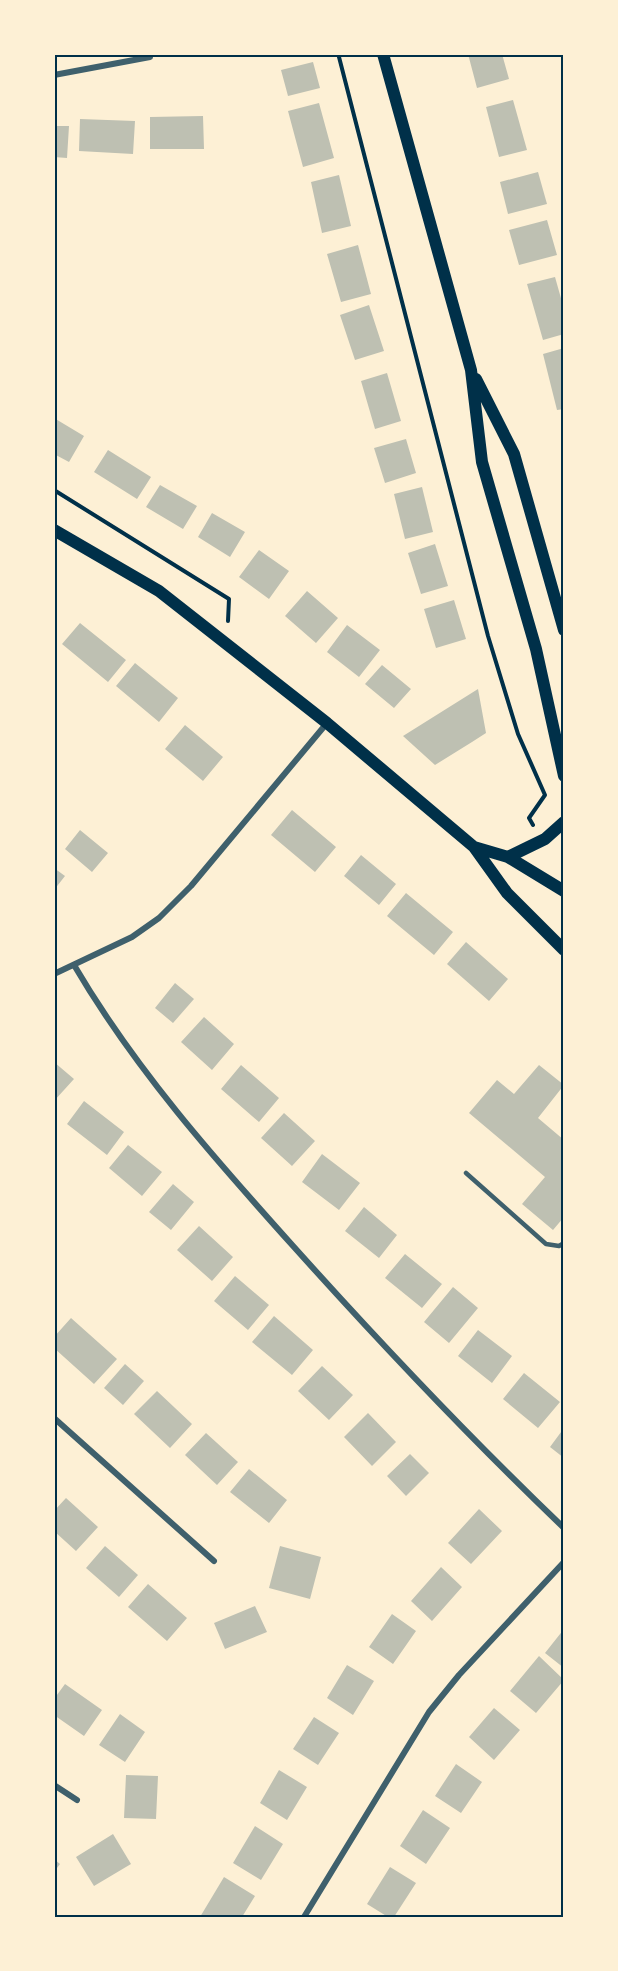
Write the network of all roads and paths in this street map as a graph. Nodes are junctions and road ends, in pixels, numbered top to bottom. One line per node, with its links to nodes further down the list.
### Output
1 (383, 54): 5 (main road)
2 (150, 55): 4 (street)
3 (339, 57): 13 (path)
4 (54, 75)
5 (471, 370): 8 (main road); 11 (main road)
6 (54, 490): 9 (path)
7 (55, 533): 9 (main road)
8 (564, 630)
9 (228, 642): 10 (main road)
10 (327, 723): 14 (main road); 19 (street)
11 (564, 776)
12 (564, 822): 13 (main road)
13 (542, 840): 15 (main road)
14 (474, 847): 15 (main road); 17 (main road)
15 (508, 857): 16 (main road)
16 (564, 891)
17 (558, 938): 18 (main road)
18 (564, 950)
19 (74, 965): 20 (street); 24 (street)
20 (54, 974)
21 (466, 1173): 22 (lane)
22 (564, 1243)
23 (54, 1418): 25 (street)
24 (564, 1528)
25 (214, 1561)
26 (564, 1562): 29 (street)
27 (54, 1785): 28 (street)
28 (77, 1800)
29 (304, 1917)

